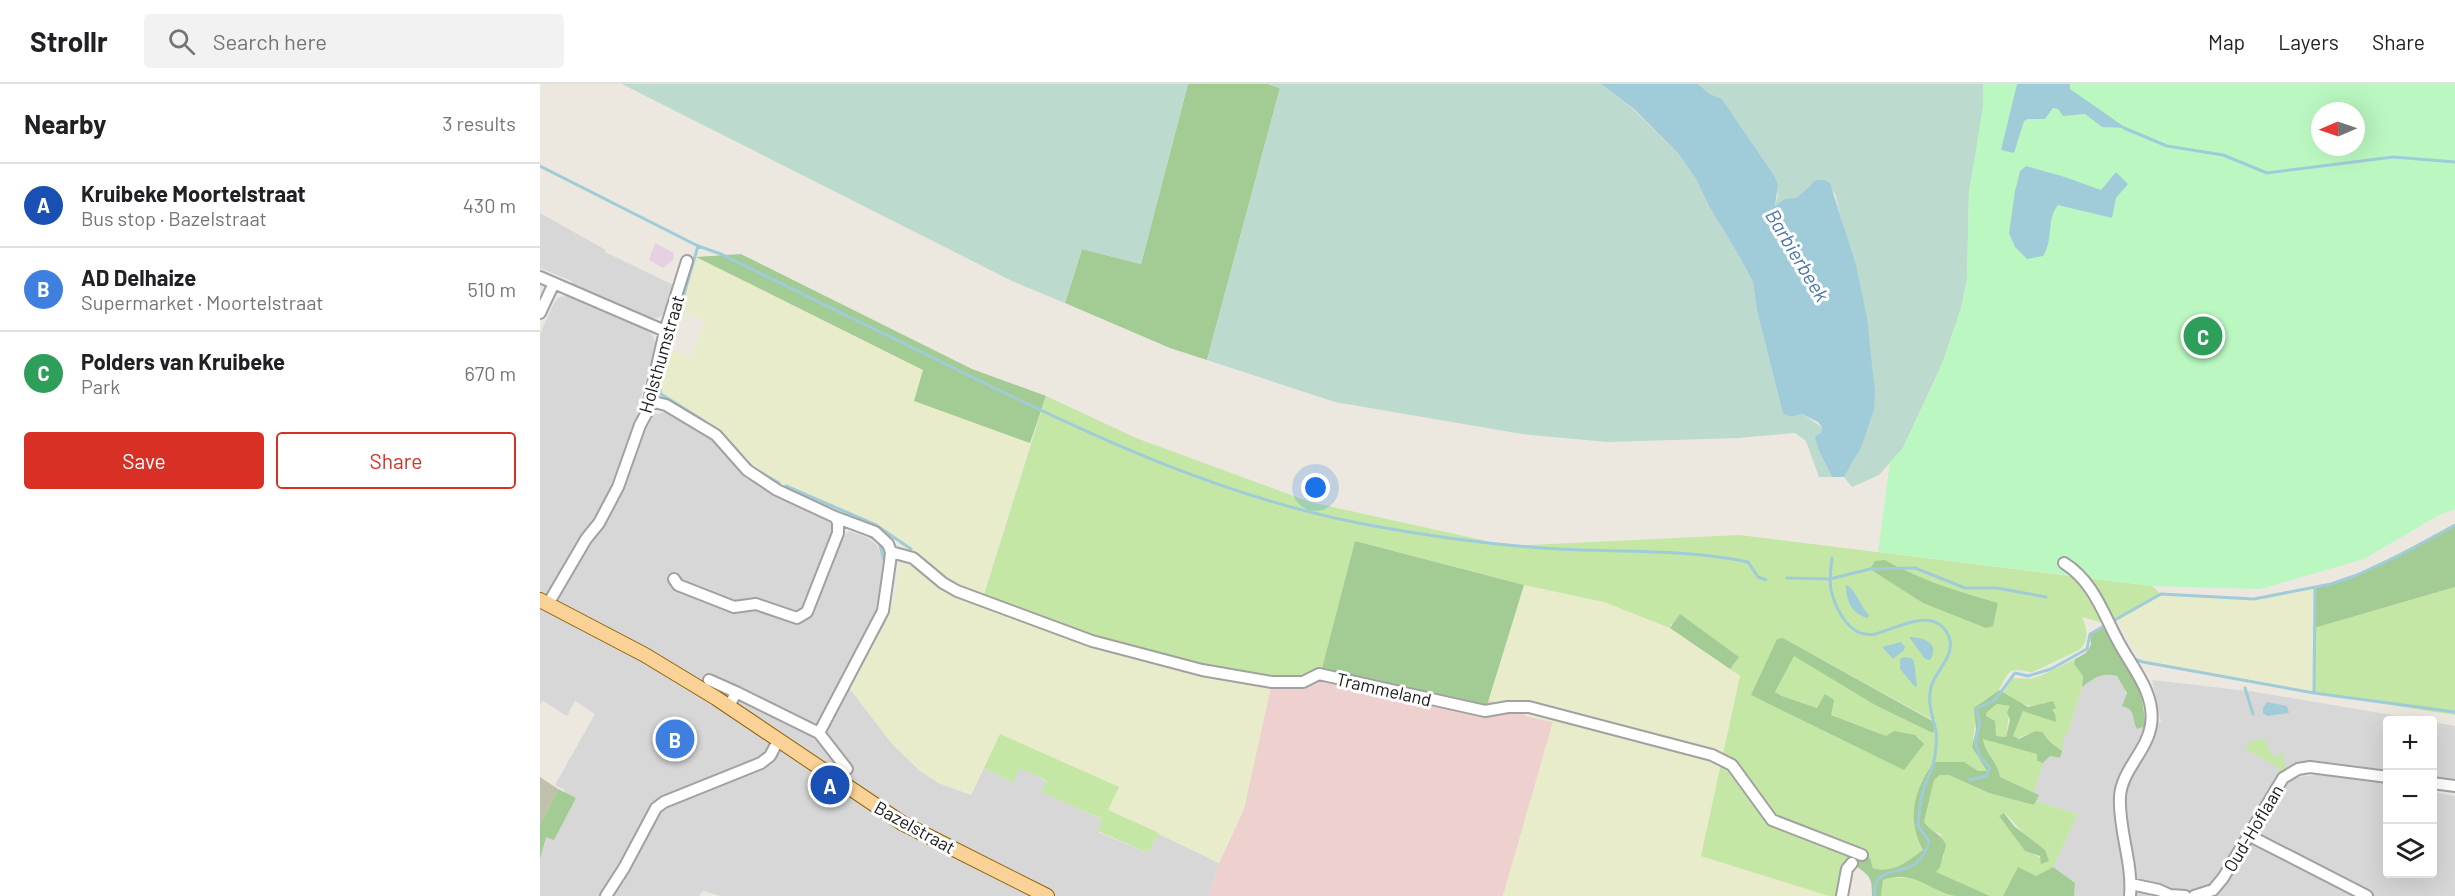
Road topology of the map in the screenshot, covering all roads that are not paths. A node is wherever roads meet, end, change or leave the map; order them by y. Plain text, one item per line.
1 (687, 261) dead end
2 (540, 277) edge
3 (554, 283) junction
4 (540, 313) edge
5 (665, 331) junction
6 (650, 401) junction
7 (835, 517) junction
8 (891, 552) junction
9 (2064, 563) dead end
10 (674, 579) dead end
11 (544, 602) edge
12 (709, 680) dead end
13 (736, 692) junction
14 (729, 707) junction
15 (819, 732) junction
16 (778, 741) junction
17 (847, 769) dead end
18 (2383, 776) edge
19 (2437, 784) edge
20 (2455, 786) edge
21 (2248, 835) junction
22 (1862, 855) dead end
23 (1852, 864) dead end
24 (2131, 890) edge
25 (2168, 895) edge
26 (606, 896) edge
27 (1047, 896) edge
28 (1842, 896) edge
29 (2186, 896) edge
30 (2194, 896) edge
31 (2367, 896) edge

1 - 5 street, Holsthumstraat
2 - 3 street
3 - 4 street
3 - 5 street
5 - 6 street, Holsthumstraat
6 - 7 street
6 - 11 street, Holsthumstraat
7 - 8 street
7 - 10 street
8 - 15 street
8 - 22 street, Trammeland
9 - 24 street
11 - 14 main road, Bazelstraat
12 - 13 street
13 - 14 street
13 - 15 street
14 - 16 main road, Bazelstraat
15 - 17 street
16 - 26 street
16 - 27 main road, Bazelstraat
18 - 21 street, Oud-Hoflaan
19 - 20 street
21 - 30 street, Oud-Hoflaan
21 - 31 street
23 - 28 street
24 - 25 street
25 - 29 street

